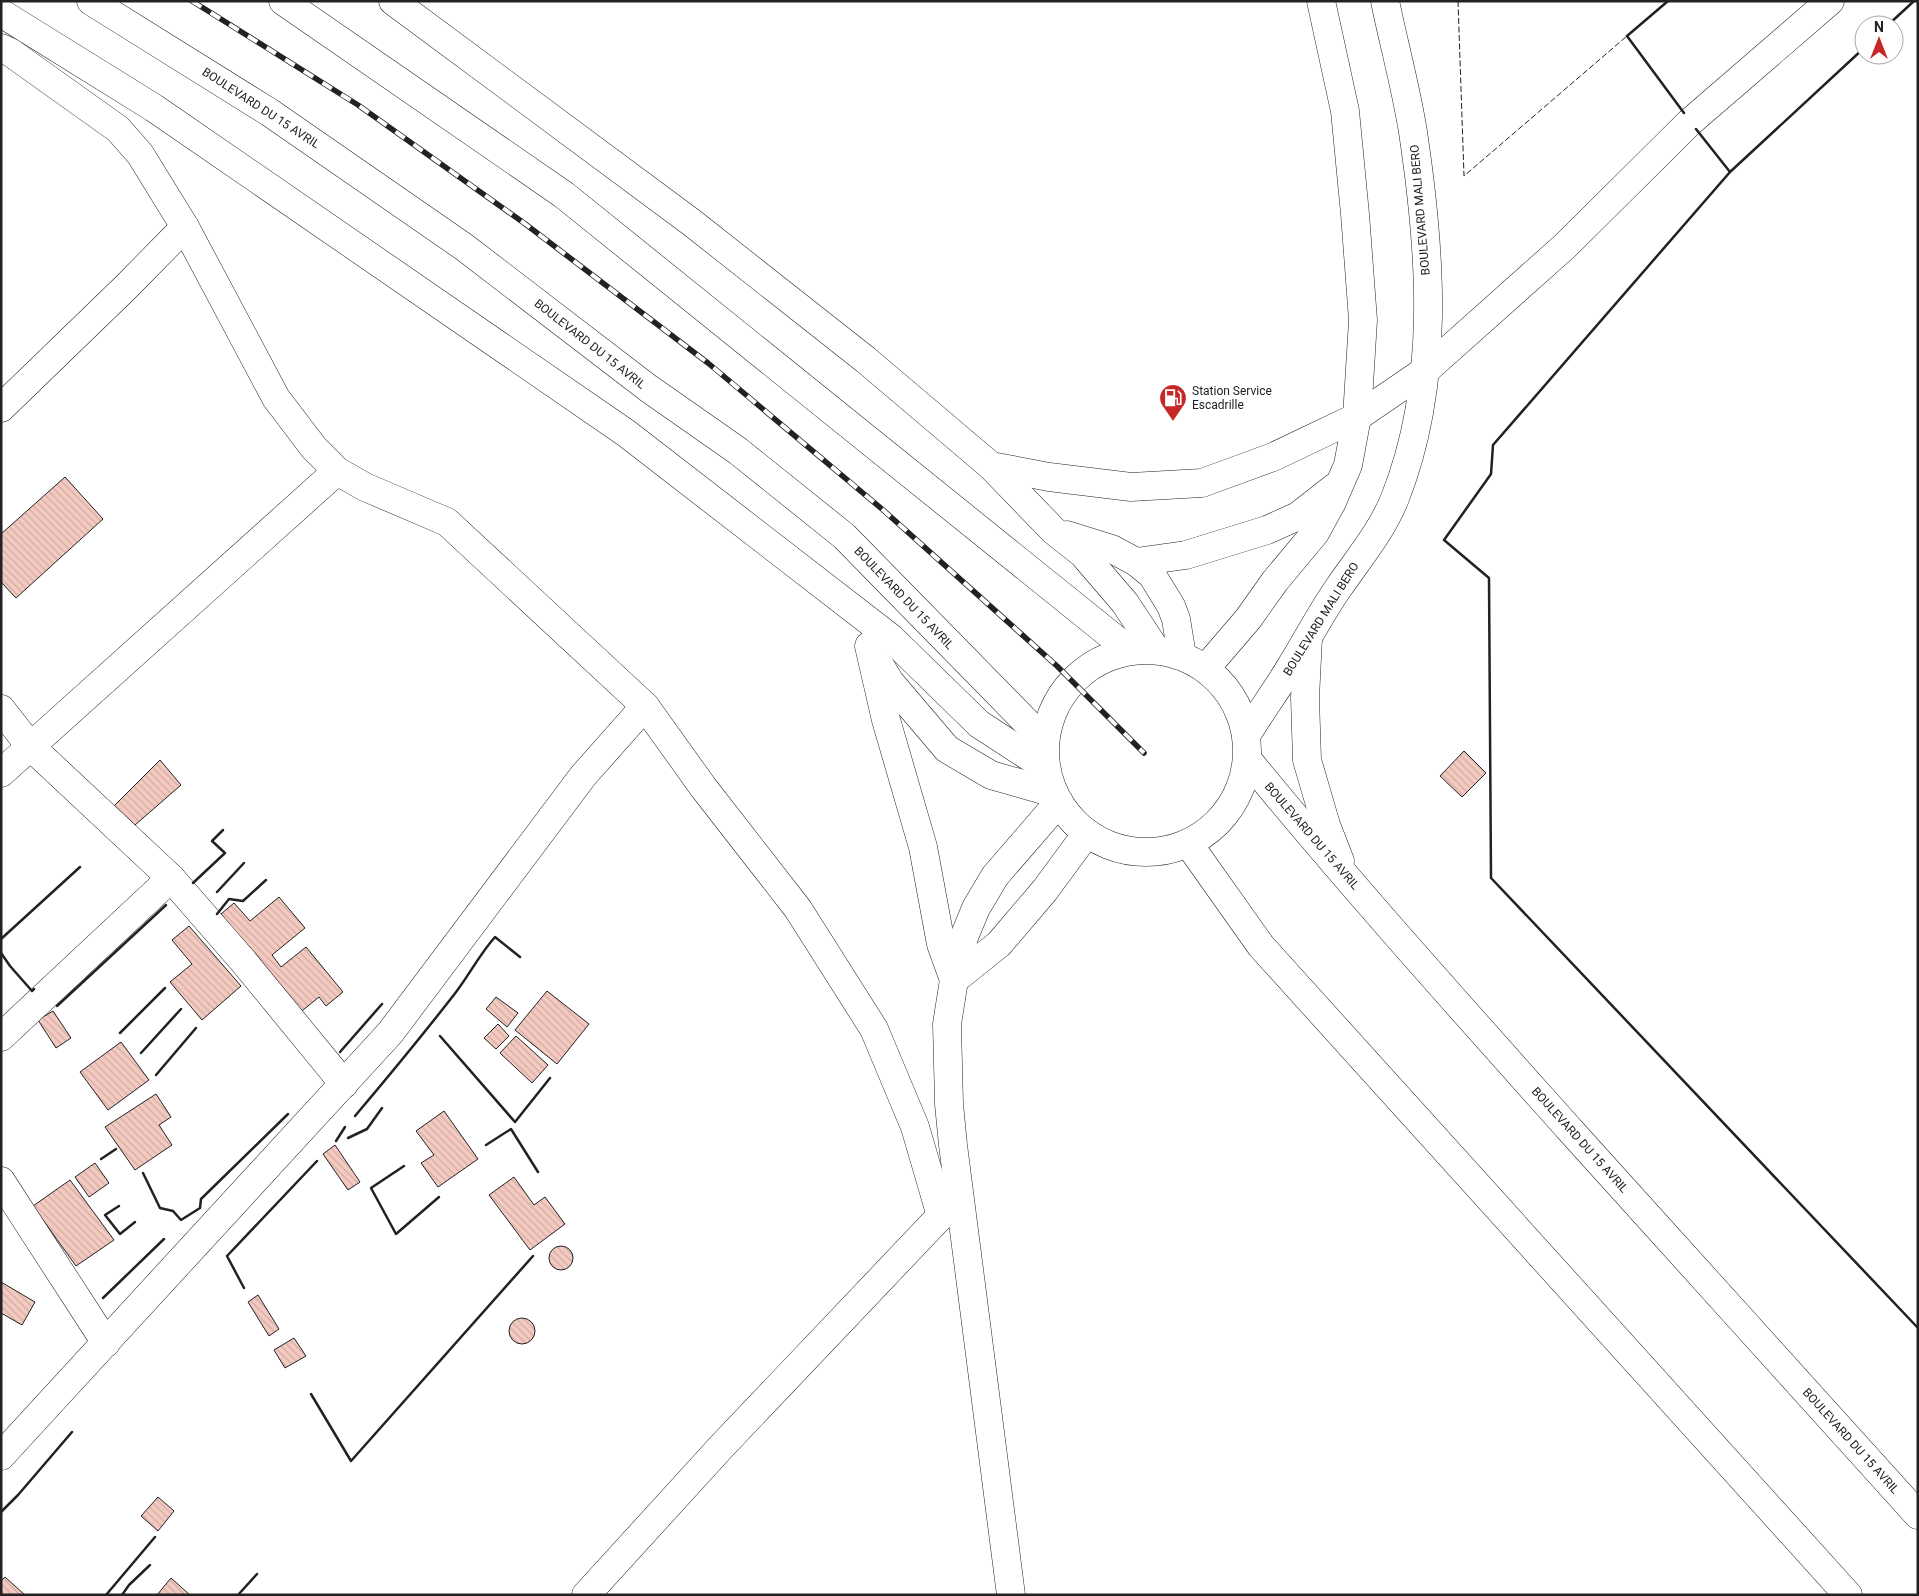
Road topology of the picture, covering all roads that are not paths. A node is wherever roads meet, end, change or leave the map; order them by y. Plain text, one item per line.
1 (91, 1) edge
2 (283, 1) edge
3 (393, 1) edge
4 (1321, 1) edge
5 (1385, 1) edge
6 (1830, 1) edge
7 (1, 13) edge
8 (4, 53) edge
9 (185, 227) junction
10 (1426, 370) junction
11 (1, 408) edge
12 (1357, 417) junction
13 (991, 466) junction
14 (337, 471) junction
15 (1340, 483) junction
16 (1054, 531) junction
17 (1136, 562) junction
18 (855, 610) junction
19 (1308, 638) junction
20 (870, 646) junction
21 (1129, 650) junction
22 (1169, 653) junction
23 (1206, 668) junction
24 (645, 706) junction
25 (1, 709) edge
26 (30, 746) junction
27 (1247, 747) junction
28 (1045, 754) junction
29 (1, 773) edge
30 (1056, 798) junction
31 (1087, 833) junction
32 (1188, 843) junction
33 (1345, 874) junction
34 (171, 878) junction
35 (954, 980) junction
36 (1, 1037) edge
37 (344, 1084) junction
38 (1, 1181) edge
39 (961, 1194) junction
40 (940, 1216) junction
41 (106, 1343) junction
42 (1, 1456) edge
43 (1918, 1515) edge
44 (586, 1595) edge
45 (1011, 1595) edge
46 (1848, 1595) edge

1 - 28 main road, BOULEVARD DU 15 AVRIL
2 - 21 main road
3 - 13 main road
4 - 12 main road
5 - 10 main road, BOULEVARD MALI BERO
6 - 10 main road
7 - 18 main road
8 - 9 main road
9 - 11 main road
9 - 14 main road
10 - 12 main road
10 - 19 main road, BOULEVARD MALI BERO
12 - 13 main road
12 - 15 main road
13 - 16 main road
14 - 24 main road
14 - 26 main road
15 - 17 main road
15 - 23 main road
16 - 17 main road
16 - 22 main road
17 - 22 main road
18 - 20 main road
18 - 28 main road
19 - 27 main road, BOULEVARD MALI BERO
19 - 33 main road
20 - 30 main road
20 - 35 main road
21 - 22 main road
21 - 28 main road
22 - 23 main road
23 - 27 main road
24 - 37 main road
24 - 40 main road
25 - 26 main road
26 - 29 main road
26 - 34 main road
27 - 32 main road
27 - 33 main road, BOULEVARD DU 15 AVRIL
28 - 30 main road
30 - 31 main road
30 - 35 main road
31 - 32 main road
31 - 35 main road
32 - 46 main road
33 - 43 main road, BOULEVARD DU 15 AVRIL
34 - 36 main road
34 - 37 main road
35 - 39 main road
37 - 41 main road
38 - 41 main road
39 - 40 main road
39 - 45 main road
40 - 44 main road
41 - 42 main road

